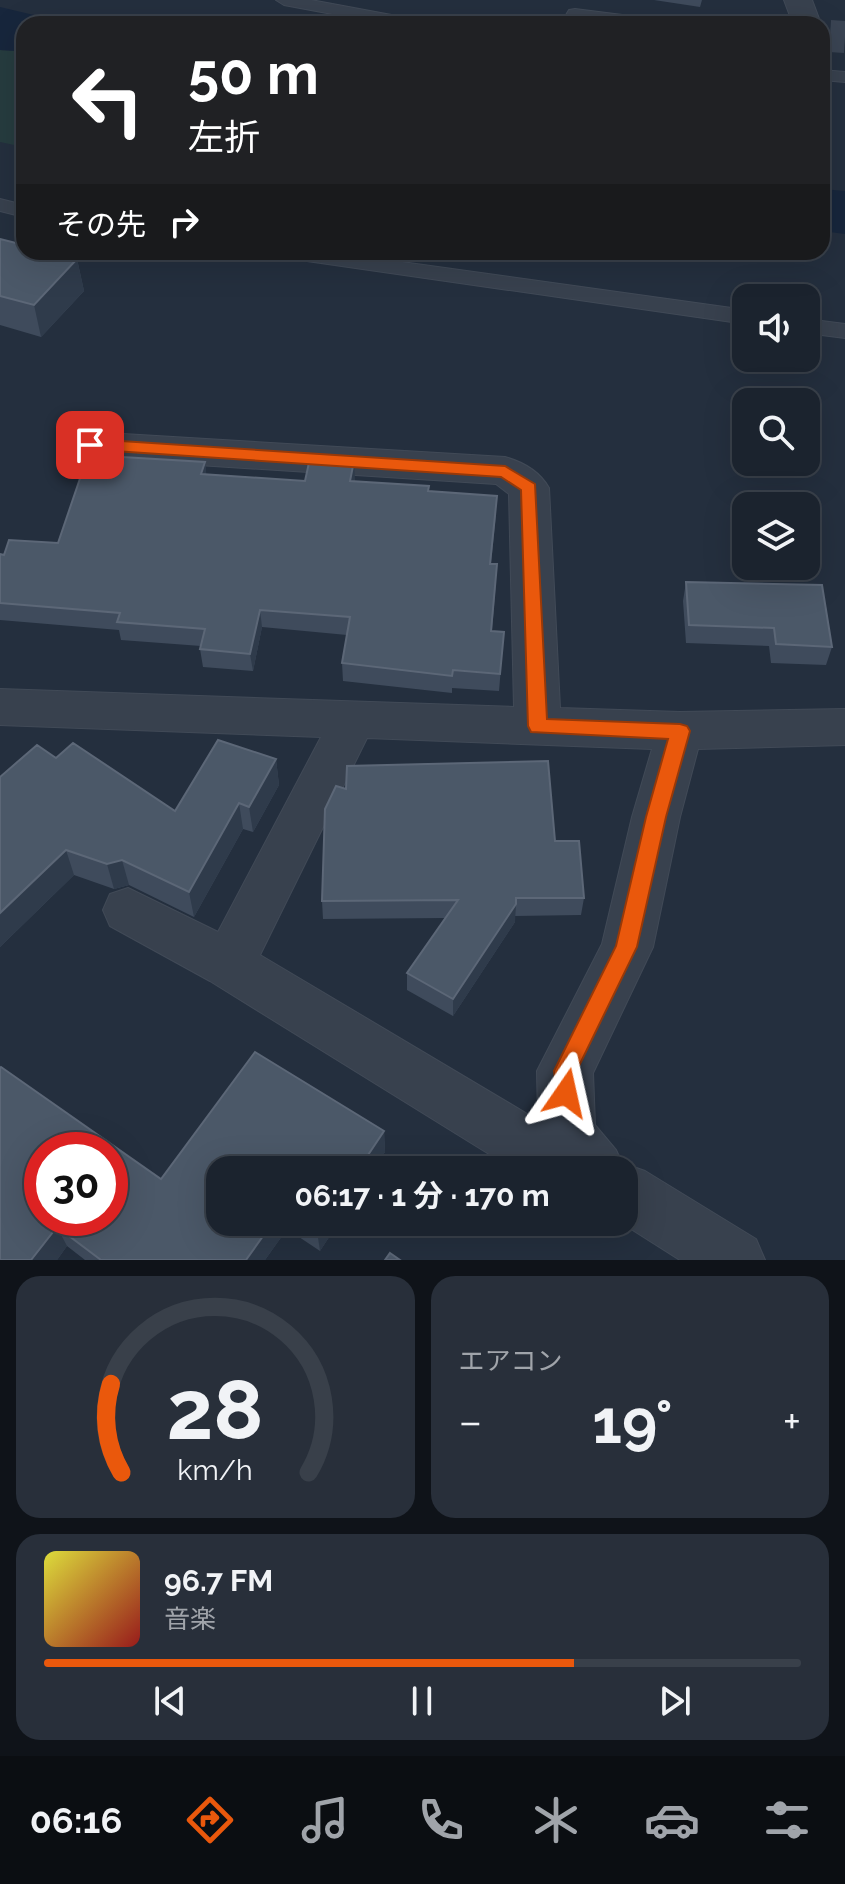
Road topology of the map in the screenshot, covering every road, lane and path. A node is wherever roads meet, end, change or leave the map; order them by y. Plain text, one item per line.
1 (284, 0) edge
2 (370, 16) edge
3 (343, 260) edge
4 (732, 315) edge
5 (820, 328) edge
6 (845, 331) edge
7 (90, 445) dead end
8 (0, 707) edge
9 (353, 720) junction
10 (538, 726) junction
11 (845, 727) edge
12 (680, 731) junction
13 (128, 910) dead end
14 (229, 964) junction
15 (582, 1153) edge
16 (638, 1200) edge
17 (735, 1260) edge

1 - 2 lane
3 - 4 lane
5 - 6 lane
7 - 10 street
8 - 9 street
9 - 10 street
9 - 14 street
10 - 12 street
11 - 12 street
12 - 15 street
13 - 14 street
14 - 15 street
16 - 17 street

